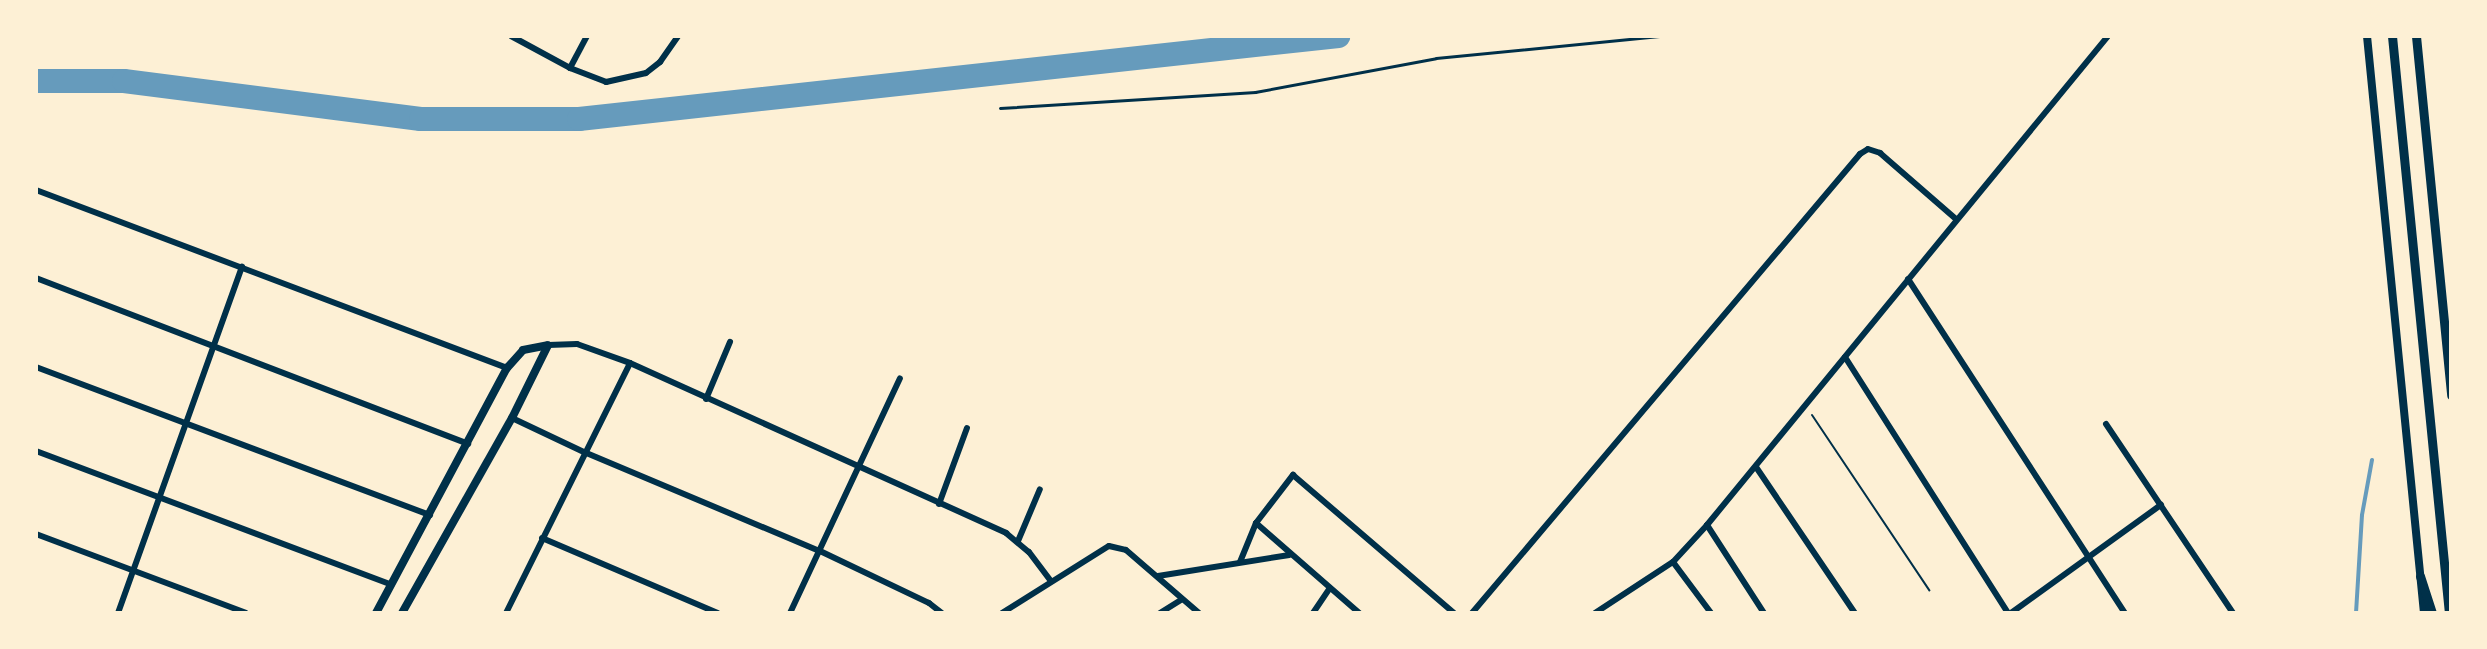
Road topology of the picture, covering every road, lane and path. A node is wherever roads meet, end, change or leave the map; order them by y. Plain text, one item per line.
1 (511, 36) edge
2 (587, 36) edge
3 (678, 36) edge
4 (1662, 36) edge
5 (2108, 36) edge
6 (2367, 36) edge
7 (2392, 36) edge
8 (2416, 36) edge
9 (570, 68) junction
10 (1000, 108) dead end
11 (36, 190) edge
12 (1956, 219) junction
13 (242, 267) junction
14 (36, 278) edge
15 (1908, 279) junction
16 (730, 342) dead end
17 (214, 345) junction
18 (548, 345) junction
19 (1845, 357) junction
20 (630, 363) junction
21 (36, 367) edge
22 (507, 368) junction
23 (900, 378) dead end
24 (2451, 395) edge
25 (706, 399) junction
26 (1804, 404) junction
27 (512, 418) junction
28 (187, 424) junction
29 (2106, 424) dead end
30 (967, 428) dead end
31 (468, 444) junction
32 (36, 451) edge
33 (584, 452) junction
34 (1756, 467) junction
35 (858, 469) junction
36 (1040, 489) dead end
37 (162, 497) junction
38 (939, 504) junction
39 (2161, 505) junction
40 (430, 515) junction
41 (1256, 523) junction
42 (1707, 525) junction
43 (36, 534) edge
44 (542, 538) junction
45 (1018, 541) junction
46 (820, 551) junction
47 (1290, 555) junction
48 (2088, 557) junction
49 (1240, 562) junction
50 (1673, 562) junction
51 (133, 570) junction
52 (1158, 576) junction
53 (2420, 576) junction
54 (1051, 581) junction
55 (392, 585) junction
56 (1330, 588) junction
57 (1929, 590) dead end
58 (1182, 599) junction
59 (1606, 605) junction
60 (118, 613) edge
61 (246, 613) edge
62 (376, 613) edge
63 (402, 613) edge
64 (506, 613) edge
65 (718, 613) edge
66 (790, 613) edge
67 (942, 613) edge
68 (1002, 613) edge
69 (1160, 613) edge
70 (1199, 613) edge
71 (1313, 613) edge
72 (1359, 613) edge
73 (1454, 613) edge
74 (1472, 613) edge
75 (1595, 613) edge
76 (1612, 613) edge
77 (1711, 613) edge
78 (1764, 613) edge
79 (1855, 613) edge
80 (2009, 613) edge
81 (2125, 613) edge
82 (2233, 613) edge
83 (2424, 613) edge
84 (2432, 613) edge
85 (2449, 613) edge

1 - 9 street
2 - 9 street
3 - 9 street
4 - 10 lane
5 - 12 street
6 - 53 street
7 - 85 main road
8 - 24 main road
11 - 13 street
12 - 15 street
12 - 74 street
13 - 17 street
13 - 22 street
14 - 17 street
15 - 19 street
15 - 48 street
16 - 25 street
17 - 28 street
17 - 31 street
18 - 20 street
18 - 22 street
18 - 27 street
19 - 26 street
19 - 80 street
20 - 25 street
20 - 33 street
21 - 28 street
22 - 31 street
23 - 35 street
25 - 35 street
26 - 34 street
26 - 57 path
27 - 33 street
27 - 63 street
28 - 37 street
28 - 40 street
29 - 39 street
30 - 38 street
31 - 40 street
32 - 37 street
33 - 44 street
33 - 46 street
34 - 42 street
34 - 79 street
35 - 38 street
35 - 46 street
36 - 45 street
37 - 51 street
37 - 55 street
38 - 45 street
39 - 48 street
39 - 82 street
40 - 55 street
41 - 47 street
41 - 49 street
41 - 73 street
42 - 50 street
42 - 78 street
43 - 51 street
44 - 64 street
44 - 65 street
45 - 54 street
46 - 66 street
46 - 67 street
47 - 49 street
47 - 56 street
48 - 80 street
48 - 81 street
49 - 52 street
50 - 59 street
50 - 77 street
51 - 60 street
51 - 61 street
52 - 54 street
52 - 58 street
53 - 83 street
53 - 84 main road
54 - 68 street
55 - 62 street
56 - 71 street
56 - 72 street
58 - 69 street
58 - 70 street
59 - 75 street
59 - 76 street

